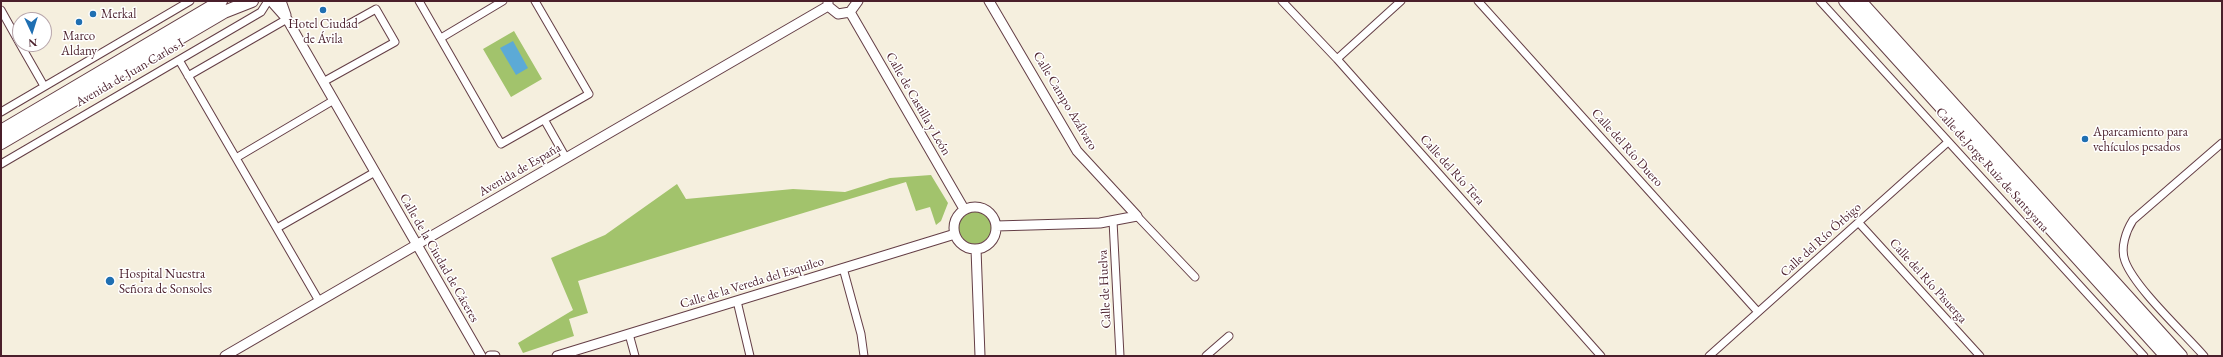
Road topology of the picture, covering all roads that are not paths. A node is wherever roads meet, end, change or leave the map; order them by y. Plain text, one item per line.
1 (190, 1) edge
2 (221, 1) edge
3 (252, 1) edge
4 (269, 1) edge
5 (281, 1) edge
6 (419, 1) edge
7 (503, 1) edge
8 (535, 1) edge
9 (858, 1) edge
10 (989, 1) edge
11 (1282, 1) edge
12 (1401, 1) edge
13 (1478, 1) edge
14 (1820, 1) edge
15 (1845, 1) edge
16 (1860, 1) edge
17 (828, 4) edge
18 (1, 10) edge
19 (850, 12) junction
20 (287, 19) junction
21 (349, 24) dead end
22 (12, 30) edge
23 (441, 38) junction
24 (25, 52) edge
25 (1337, 58) junction
26 (179, 60) junction
27 (188, 76) junction
28 (323, 82) junction
29 (44, 86) junction
30 (334, 100) junction
31 (1, 112) edge
32 (545, 121) junction
33 (1, 131) edge
34 (1948, 142) junction
35 (1, 143) edge
36 (2222, 143) edge
37 (236, 158) junction
38 (566, 158) junction
39 (1, 164) edge
40 (375, 172) junction
41 (964, 210) junction
42 (1137, 216) junction
43 (1113, 221) junction
44 (1859, 222) junction
45 (996, 226) junction
46 (277, 228) junction
47 (955, 234) junction
48 (417, 245) junction
49 (976, 249) junction
50 (843, 268) junction
51 (1195, 277) dead end
52 (319, 301) junction
53 (737, 301) junction
54 (1758, 312) junction
55 (629, 334) junction
56 (1228, 336) dead end
57 (225, 356) edge
58 (481, 356) edge
59 (490, 356) edge
60 (495, 356) edge
61 (557, 356) edge
62 (635, 356) edge
63 (750, 356) edge
64 (864, 356) edge
65 (980, 356) edge
66 (1120, 356) edge
67 (1206, 356) edge
68 (1602, 356) edge
69 (1709, 356) edge
70 (1980, 356) edge
71 (2144, 356) edge
72 (2166, 356) edge
73 (2181, 356) edge
74 (2204, 356) edge

1 - 29 street
2 - 33 highway, Avenida de Juan Carlos I
3 - 35 highway, Avenida de Juan Carlos I
4 - 20 street, Calle de la Ciudad de Cáceres
4 - 26 street, Avenida de Juan Carlos I
5 - 20 street, Calle de la Ciudad de Cáceres
6 - 23 street
7 - 23 street
8 - 32 street
9 - 19 street
10 - 42 street, Calle Campo Azálvaro
11 - 25 street, Calle del Río Tera
12 - 25 street
13 - 54 street, Calle del Río Duero
14 - 34 street, Calle de Jorge Ruiz de Santayana
15 - 72 highway, Calle de Jorge Ruiz de Santayana
16 - 73 highway, Calle de Jorge Ruiz de Santayana
17 - 19 street
17 - 38 street, Avenida de España
18 - 22 street
19 - 41 street, Calle de Castilla y León
20 - 27 street
20 - 28 street, Calle de la Ciudad de Cáceres
21 - 28 street
23 - 32 street
24 - 29 street
25 - 68 street, Calle del Río Tera
26 - 27 street
26 - 39 street, Avenida de Juan Carlos I
27 - 37 street
28 - 30 street, Calle de la Ciudad de Cáceres
29 - 31 street
30 - 37 street
30 - 40 street, Calle de la Ciudad de Cáceres
32 - 38 street
34 - 44 street, Calle del Río Órbigo
34 - 71 street, Calle de Jorge Ruiz de Santayana
36 - 74 street
37 - 46 street
38 - 48 street, Avenida de España
40 - 46 street
40 - 48 street, Calle de la Ciudad de Cáceres
41 - 45 street
41 - 47 street
42 - 43 street
42 - 51 street, Calle Campo Azálvaro
43 - 45 street
43 - 66 street, Calle de Huelva
44 - 54 street, Calle del Río Órbigo
44 - 70 street, Calle del Río Pisuerga
45 - 49 street
46 - 52 street
47 - 49 street
47 - 50 street, Calle de la Vereda del Esquileo
48 - 52 street, Avenida de España
48 - 58 street, Calle de la Ciudad de Cáceres
49 - 65 street
50 - 53 street, Calle de la Vereda del Esquileo
50 - 64 street
52 - 57 street, Avenida de España
53 - 55 street, Calle de la Vereda del Esquileo
53 - 63 street
54 - 69 street, Calle del Río Órbigo
55 - 61 street, Calle de la Vereda del Esquileo
55 - 62 street
56 - 67 street
59 - 60 street

